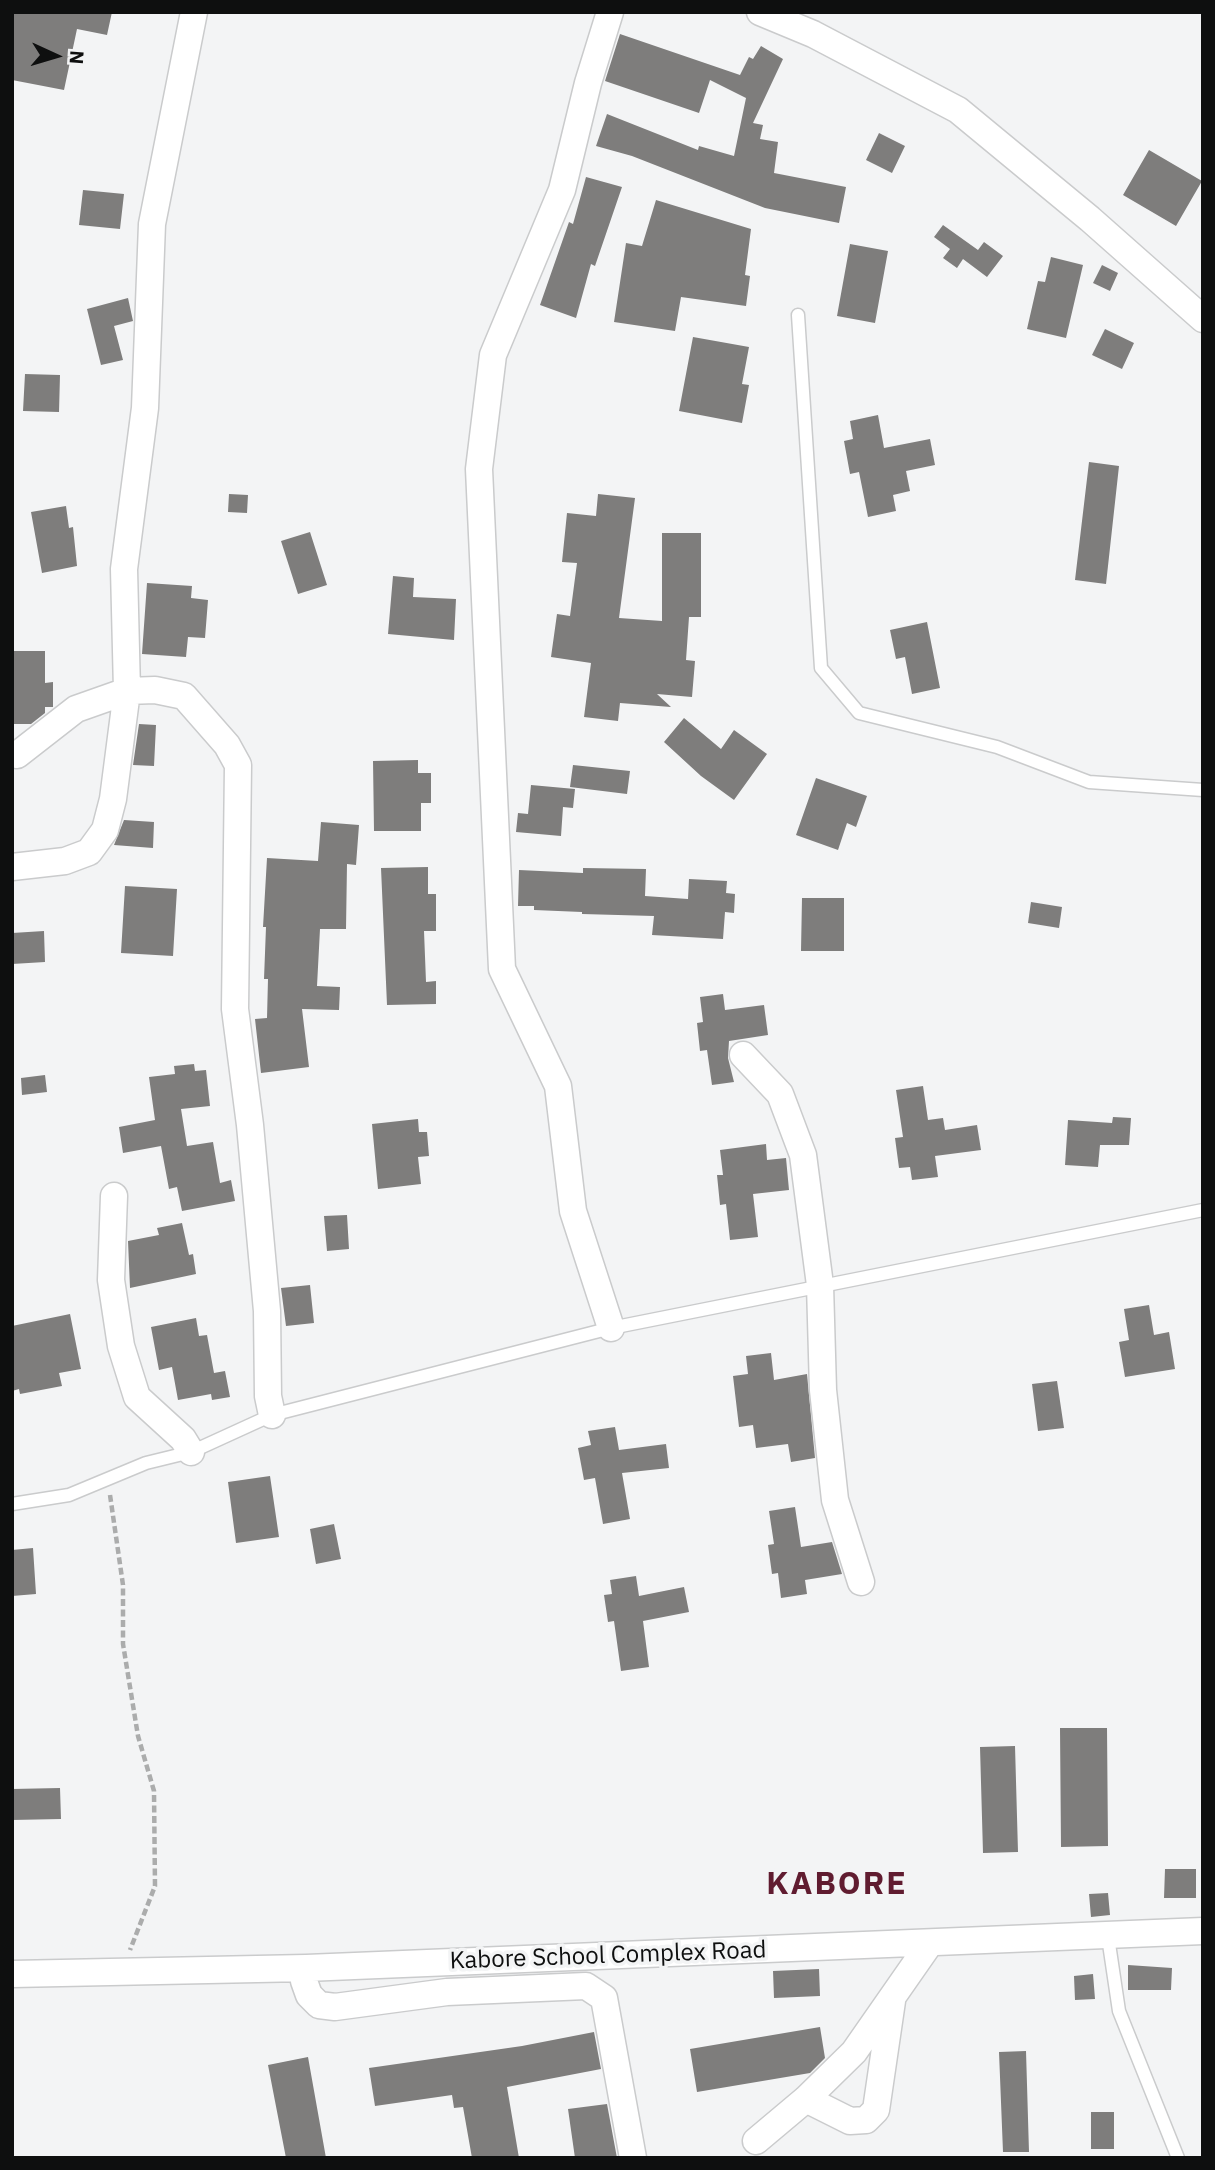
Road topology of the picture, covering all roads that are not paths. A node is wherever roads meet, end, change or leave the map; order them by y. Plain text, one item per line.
1 (194, 12) edge
2 (610, 12) edge
3 (760, 12) edge
4 (798, 315) dead end
5 (1203, 319) edge
6 (127, 691) junction
7 (12, 754) edge
8 (1203, 790) edge
9 (12, 867) edge
10 (743, 1055) dead end
11 (114, 1196) dead end
12 (1203, 1210) edge
13 (820, 1285) junction
14 (611, 1328) junction
15 (272, 1415) junction
16 (191, 1451) junction
17 (12, 1504) edge
18 (861, 1582) dead end
19 (1203, 1931) edge
20 (1108, 1937) junction
21 (930, 1943) junction
22 (306, 1968) junction
23 (12, 1974) edge
24 (893, 1995) junction
25 (806, 2099) junction
26 (756, 2141) dead end
27 (633, 2158) edge
28 (1178, 2158) edge

1 - 6 street
2 - 14 street
3 - 5 street
4 - 8 lane
6 - 7 street
6 - 9 street
6 - 15 street
10 - 13 street
11 - 16 street
12 - 13 lane
13 - 14 lane
13 - 18 street
14 - 15 lane
15 - 16 lane
16 - 17 lane
19 - 20 street, Kabore School Complex Road
20 - 21 street, Kabore School Complex Road
20 - 28 lane
21 - 22 street, Kabore School Complex Road
21 - 24 street
22 - 23 street, Kabore School Complex Road
22 - 27 street
24 - 25 street
24 - 25 street
25 - 26 street

